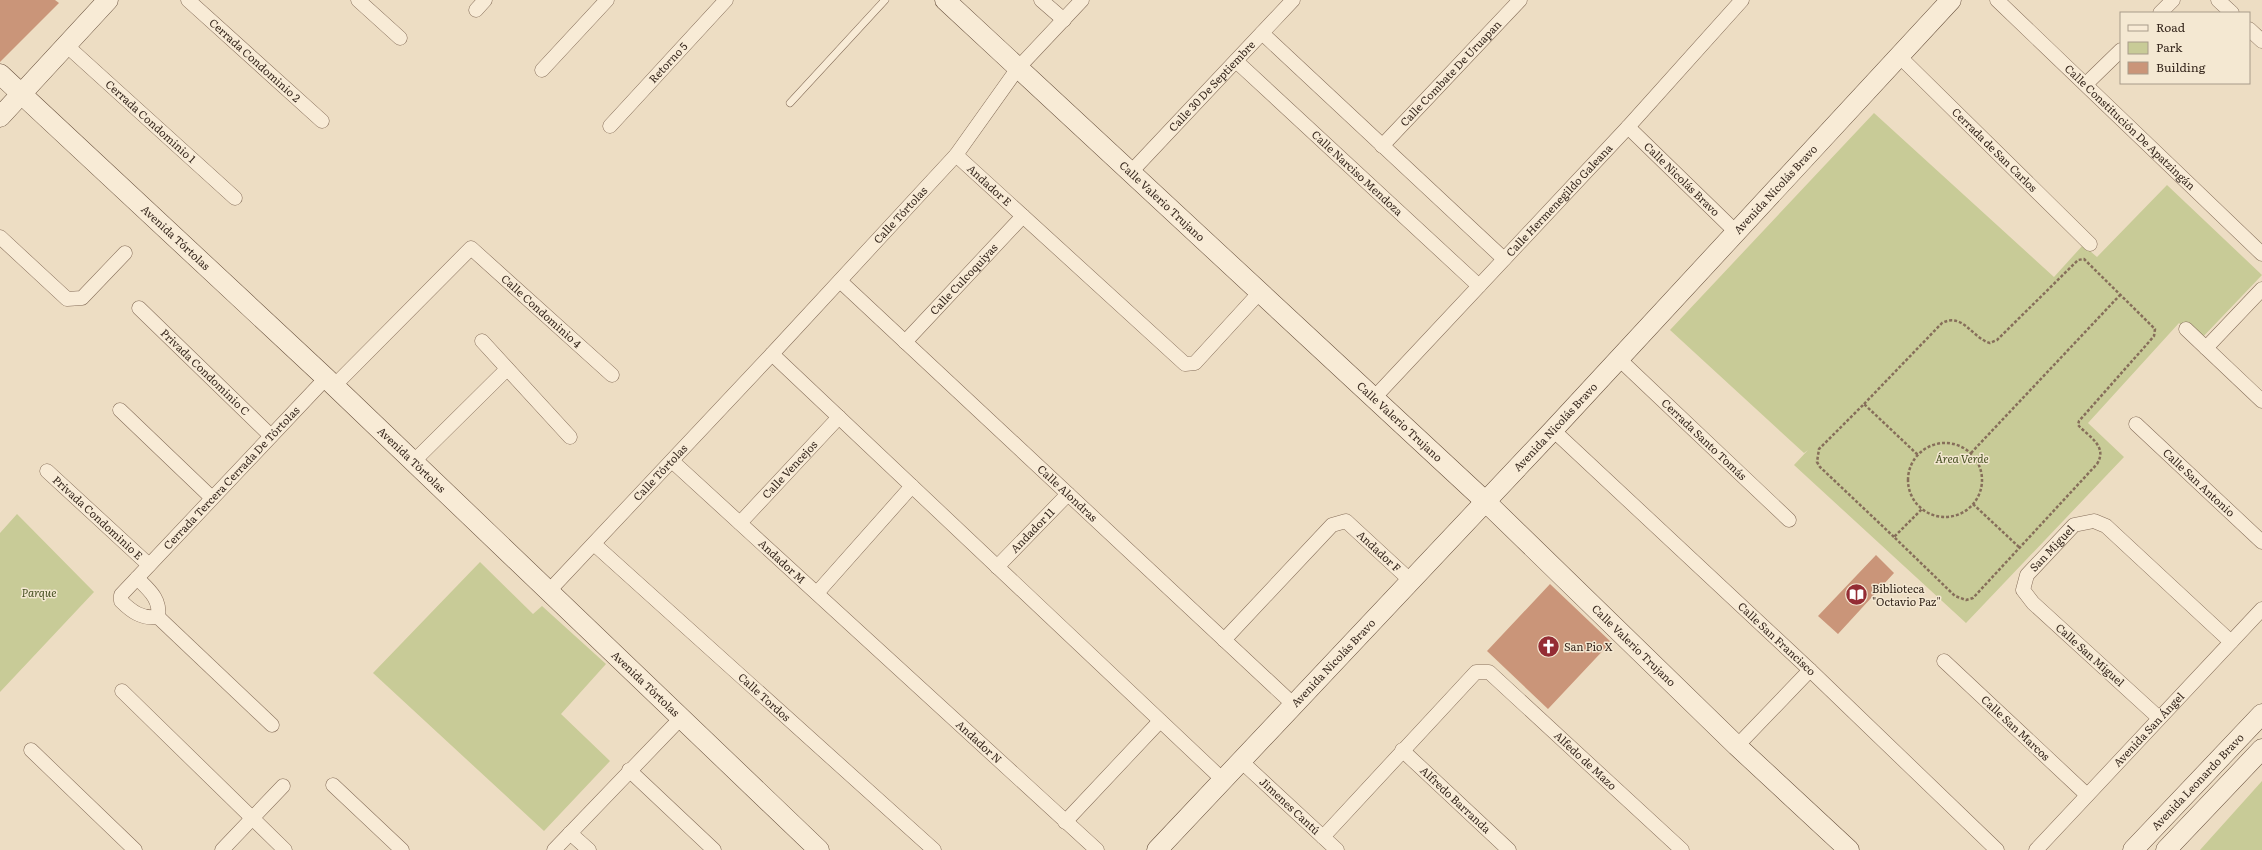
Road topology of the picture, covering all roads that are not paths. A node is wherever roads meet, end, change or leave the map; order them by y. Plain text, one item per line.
1 (108, 0) edge
2 (188, 0) edge
3 (358, 0) edge
4 (607, 0) edge
5 (726, 0) edge
6 (885, 0) edge
7 (945, 0) edge
8 (1041, 0) edge
9 (1082, 0) edge
10 (1293, 0) edge
11 (1520, 0) edge
12 (1742, 0) edge
13 (1950, 0) edge
14 (1997, 0) edge
15 (2173, 0) edge
16 (2218, 0) edge
17 (2161, 12) edge
18 (2231, 12) edge
19 (1064, 20) junction
20 (2250, 30) edge
21 (1262, 33) junction
22 (400, 38) dead end
23 (2262, 41) edge
24 (66, 45) junction
25 (2120, 51) edge
26 (1899, 56) junction
27 (1236, 61) junction
28 (1018, 68) junction
29 (542, 70) dead end
30 (0, 74) edge
31 (2086, 84) junction
32 (21, 94) junction
33 (790, 103) dead end
34 (0, 116) edge
35 (322, 121) dead end
36 (610, 126) dead end
37 (1628, 127) junction
38 (1382, 146) junction
39 (956, 155) junction
40 (1131, 172) junction
41 (235, 198) dead end
42 (1023, 216) junction
43 (1736, 232) junction
44 (0, 238) edge
45 (2090, 244) dead end
46 (471, 248) joint
47 (124, 253) dead end
48 (2262, 254) edge
49 (1504, 259) junction
50 (840, 281) junction
51 (1479, 286) junction
52 (2262, 288) edge
53 (1260, 292) junction
54 (139, 308) dead end
55 (2186, 329) dead end
56 (482, 341) dead end
57 (905, 342) junction
58 (2206, 348) junction
59 (772, 354) junction
60 (1619, 359) junction
61 (507, 369) junction
62 (612, 375) dead end
63 (330, 382) junction
64 (1374, 398) junction
65 (2262, 401) edge
66 (120, 410) dead end
67 (839, 416) junction
68 (2136, 424) dead end
69 (1553, 430) junction
70 (271, 436) junction
71 (570, 437) dead end
72 (672, 461) junction
73 (413, 462) junction
74 (47, 471) dead end
75 (912, 486) junction
76 (1068, 494) junction
77 (212, 498) junction
78 (1486, 502) junction
79 (1789, 520) dead end
80 (740, 523) junction
81 (2262, 542) edge
82 (594, 544) junction
83 (149, 565) junction
84 (997, 567) junction
85 (137, 578) junction
86 (1411, 581) junction
87 (2023, 590) joint
88 (548, 592) junction
89 (817, 593) junction
90 (2262, 610) edge
91 (158, 617) junction
92 (1224, 640) junction
93 (2231, 642) junction
94 (1944, 661) dead end
95 (893, 663) joint
96 (1810, 670) junction
97 (122, 691) dead end
98 (1294, 705) junction
99 (2262, 714) edge
100 (2159, 718) junction
101 (680, 719) junction
102 (1160, 720) junction
103 (272, 725) dead end
104 (2240, 738) junction
105 (1736, 746) junction
106 (31, 750) dead end
107 (1402, 750) junction
108 (2261, 753) edge
109 (1242, 762) junction
110 (629, 770) junction
111 (1222, 780) junction
112 (282, 786) dead end
113 (333, 786) dead end
114 (2087, 795) junction
115 (252, 818) junction
116 (1065, 822) junction
117 (570, 833) junction
118 (1323, 837) junction
119 (135, 850) edge
120 (222, 850) edge
121 (285, 850) edge
122 (402, 850) edge
123 (554, 850) edge
124 (589, 850) edge
125 (714, 850) edge
126 (819, 850) edge
127 (934, 850) edge
128 (1097, 850) edge
129 (1157, 850) edge
130 (1337, 850) edge
131 (1509, 850) edge
132 (1682, 850) edge
133 (1849, 850) edge
134 (1997, 850) edge
135 (2036, 850) edge
136 (2133, 850) edge
137 (2166, 850) edge

1 - 24 street
2 - 35 street, Cerrada Condominio 2
3 - 22 street
4 - 29 street
5 - 36 street, Retorno 5
6 - 33 lane
7 - 28 street, Calle Valerio Trujano
8 - 19 street
9 - 19 street, Calle Tórtolas
10 - 21 street, Calle 30 De Septiembre
11 - 38 street, Calle Combate De Uruapan
12 - 37 street, Calle Hermenegildo Galeana
13 - 26 street, Avenida Nicolás Bravo
14 - 31 street, Calle Constitución De Apatzingán
15 - 17 street
16 - 18 street
19 - 28 street, Calle Tórtolas
20 - 23 street
21 - 27 street, Calle 30 De Septiembre
21 - 38 street
24 - 32 street
24 - 41 street, Cerrada Condominio 1
25 - 31 street
26 - 43 street, Avenida Nicolás Bravo
26 - 45 street, Cerrada de San Carlos
27 - 40 street, Calle 30 De Septiembre
27 - 51 street, Calle Narciso Mendoza
28 - 39 street, Calle Tórtolas
28 - 40 street, Calle Valerio Trujano
30 - 32 street, Avenida Tórtolas
31 - 48 street, Calle Constitución De Apatzingán
32 - 34 street
32 - 63 street, Avenida Tórtolas
37 - 43 street, Calle Nicolás Bravo
37 - 49 street, Calle Hermenegildo Galeana
38 - 49 street
39 - 42 street, Andador E
39 - 50 street, Calle Tórtolas
40 - 53 street, Calle Valerio Trujano
42 - 53 street, Andador E
42 - 57 street, Calle Culcoquiyas
43 - 60 street, Avenida Nicolás Bravo
44 - 47 street
46 - 62 street, Calle Condominio 4
46 - 63 street, Cerrada Tercera Cerrada De Tórtolas
49 - 51 street, Calle Hermenegildo Galeana
50 - 57 street, Calle Alondras
50 - 59 street, Calle Tórtolas
51 - 64 street, Calle Hermenegildo Galeana
52 - 58 street
53 - 64 street, Calle Valerio Trujano
54 - 70 street, Privada Condominio C
55 - 58 street
56 - 61 street
57 - 76 street, Calle Alondras
58 - 65 street
59 - 67 street
59 - 72 street, Calle Tórtolas
60 - 69 street, Avenida Nicolás Bravo
60 - 79 street, Cerrada Santo Tomás
61 - 71 street
61 - 73 street
63 - 70 street, Cerrada Tercera Cerrada De Tórtolas
63 - 73 street, Avenida Tórtolas
64 - 78 street, Calle Valerio Trujano
66 - 77 street
67 - 75 street
67 - 80 street, Calle Vencejos
68 - 81 street, Calle San Antonio
69 - 78 street, Avenida Nicolás Bravo
69 - 96 street, Calle San Francisco
70 - 77 street, Cerrada Tercera Cerrada De Tórtolas
72 - 80 street, Andador M
72 - 82 street, Calle Tórtolas
73 - 88 street, Avenida Tórtolas
74 - 83 street, Privada Condominio E
75 - 84 street
75 - 89 street
76 - 84 street, Andador 11
76 - 92 street, Calle Alondras
77 - 83 street, Cerrada Tercera Cerrada De Tórtolas
78 - 86 street, Avenida Nicolás Bravo
78 - 105 street, Calle Valerio Trujano
80 - 89 street, Andador M
82 - 88 street, Calle Tórtolas
82 - 127 street, Calle Tordos
83 - 85 street, Cerrada Tercera Cerrada De Tórtolas
84 - 102 street
85 - 91 street
85 - 91 street, Cerrada Tercera Cerrada De Tórtolas
86 - 92 street, Andador F
86 - 98 street, Avenida Nicolás Bravo
87 - 93 street, San Miguel
87 - 100 street, Calle San Miguel
88 - 101 street, Avenida Tórtolas
89 - 95 street, Andador M
90 - 93 street, Avenida San Ángel
91 - 103 street
92 - 98 street, Calle Alondras
93 - 100 street, Avenida San Ángel
94 - 114 street, Calle San Marcos
95 - 116 street, Andador N
96 - 105 street
96 - 134 street, Calle San Francisco
97 - 115 street
98 - 109 street, Avenida Nicolás Bravo
99 - 104 street, Avenida Leonardo Bravo
100 - 114 street, Avenida San Ángel
101 - 110 street
101 - 126 street, Avenida Tórtolas
102 - 111 street
102 - 116 street
104 - 108 street
104 - 136 street, Avenida Leonardo Bravo
105 - 133 street, Calle Valerio Trujano
106 - 119 street
107 - 118 street
107 - 131 street, Alfredo Barranda
107 - 132 street, Alfedo de Mazo
108 - 137 street, Avenida Leonardo Bravo
109 - 111 street, Avenida Nicolás Bravo
109 - 118 street, Jimenes Cantú
110 - 117 street
110 - 125 street
111 - 129 street, Avenida Nicolás Bravo
112 - 115 street
113 - 122 street
114 - 135 street, Avenida San Ángel
115 - 120 street
115 - 121 street
116 - 128 street
117 - 123 street
117 - 124 street
118 - 130 street, Jimenes Cantú

